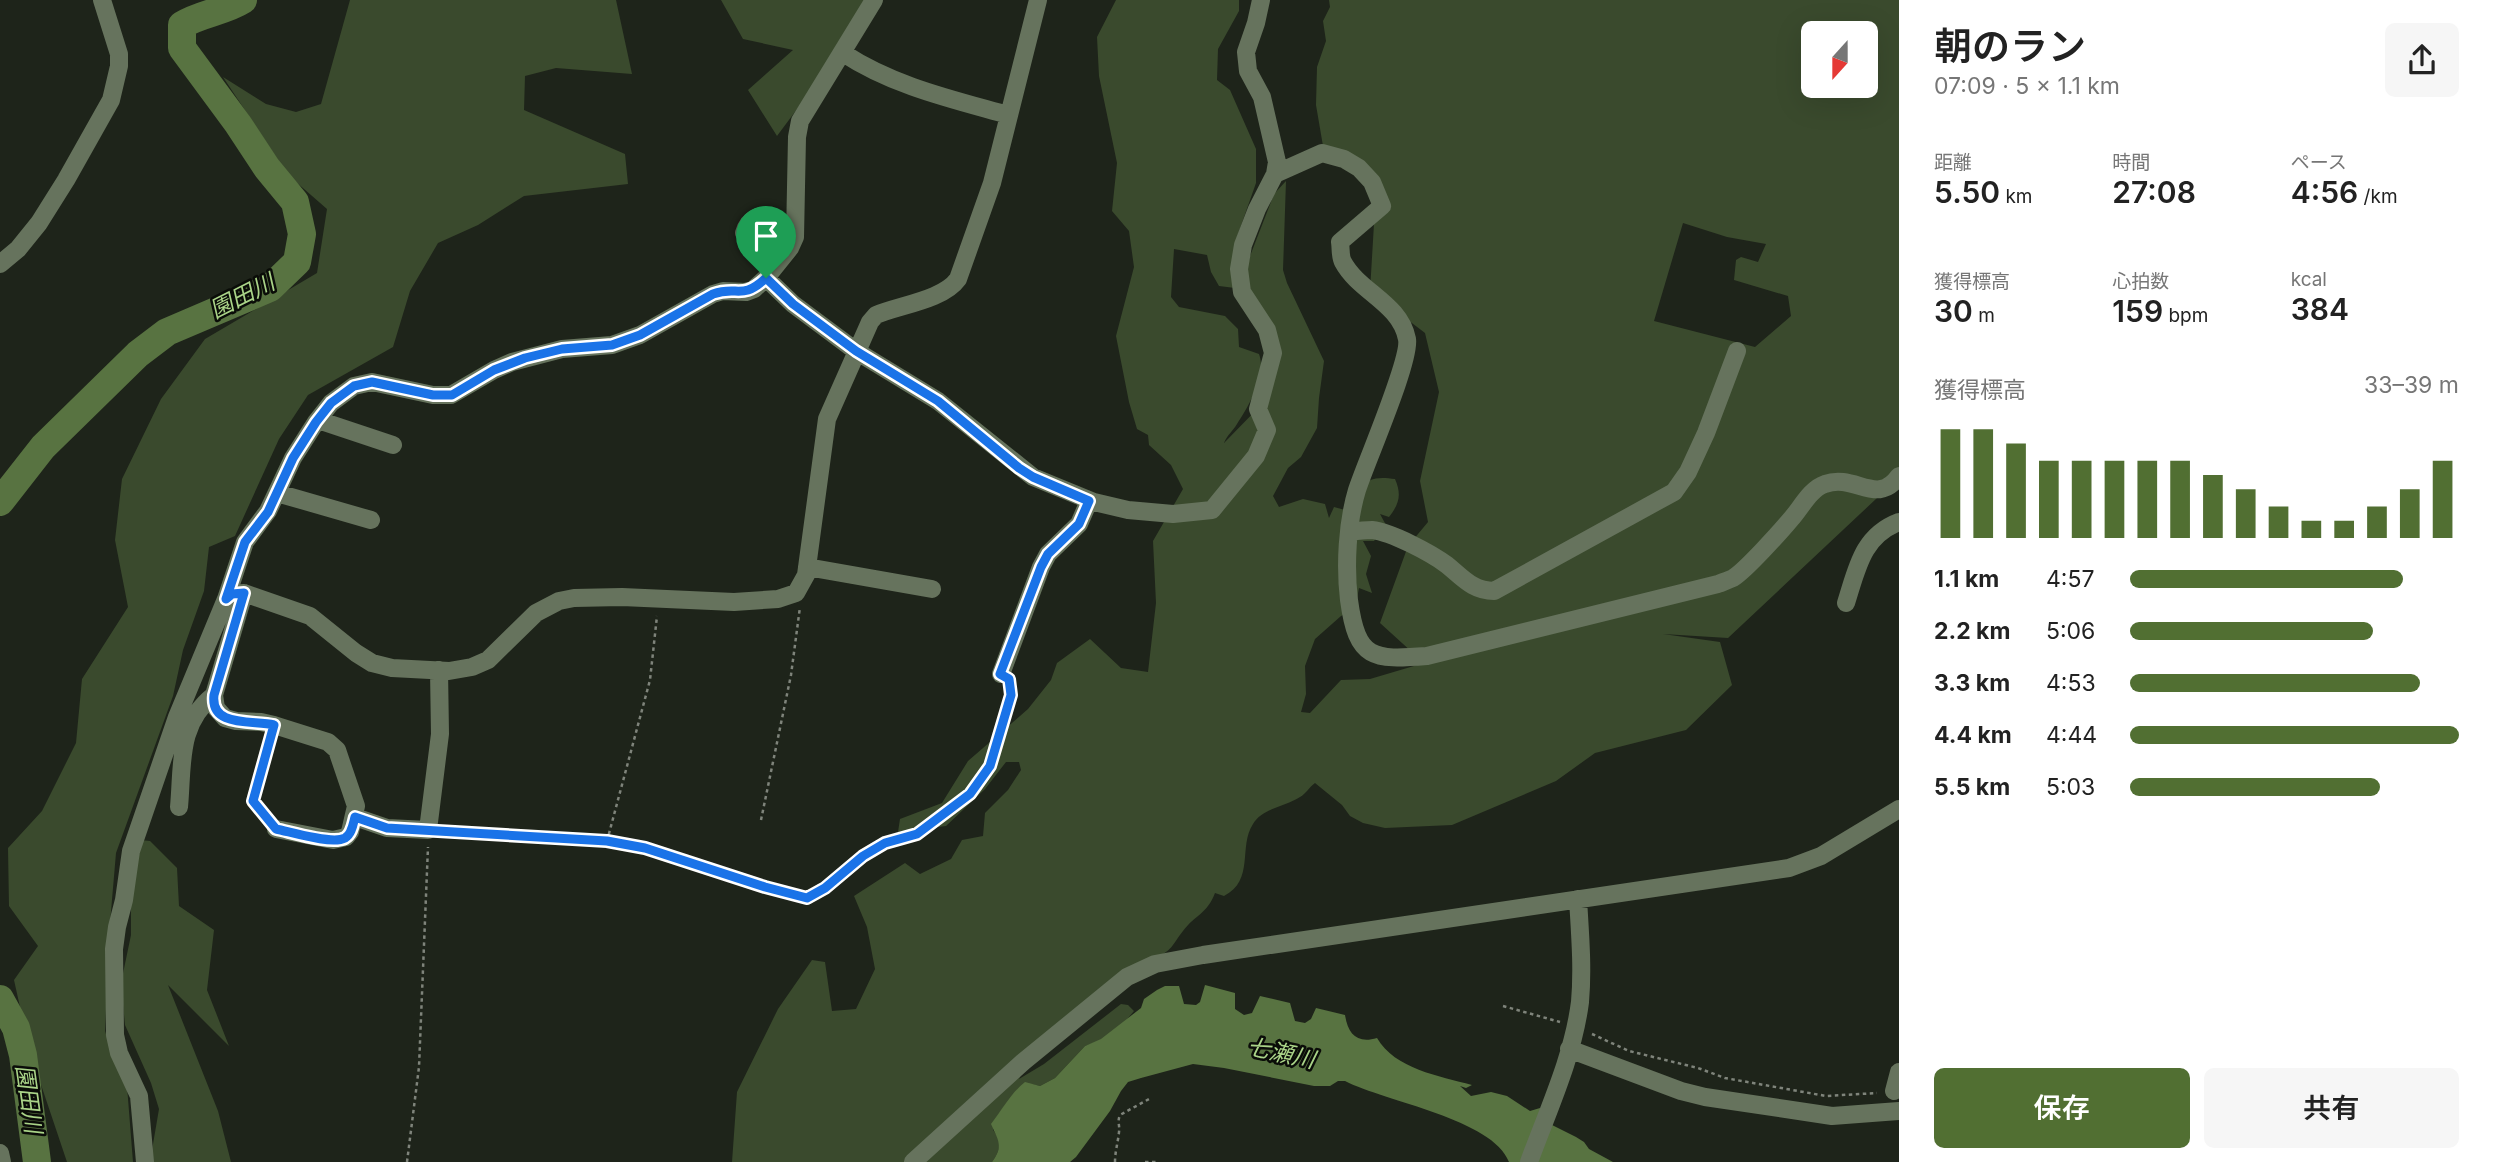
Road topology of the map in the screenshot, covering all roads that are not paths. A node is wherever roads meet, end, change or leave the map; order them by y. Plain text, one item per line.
1 (102, 0) edge
2 (874, 0) edge
3 (1038, 0) edge
4 (1261, 0) edge
5 (843, 53) junction
6 (1008, 115) junction
7 (1275, 174) junction
8 (744, 233) dead end
9 (793, 241) junction
10 (0, 264) edge
11 (766, 278) junction
12 (856, 351) junction
13 (1737, 351) dead end
14 (318, 420) junction
15 (393, 445) dead end
16 (1899, 477) edge
17 (277, 493) junction
18 (1089, 501) junction
19 (371, 520) dead end
20 (1899, 522) edge
21 (1350, 532) junction
22 (807, 567) junction
23 (932, 589) dead end
24 (235, 596) junction
25 (1846, 603) dead end
26 (439, 670) junction
27 (1000, 674) road end
28 (214, 695) junction
29 (179, 807) dead end
30 (1899, 809) edge
31 (355, 817) junction
32 (276, 829) road end
33 (1577, 899) junction
34 (1568, 1054) junction
35 (1899, 1072) edge
36 (1894, 1091) road end
37 (1899, 1111) edge
38 (0, 1153) edge
39 (2, 1162) edge
40 (145, 1162) edge
41 (913, 1162) edge
42 (1529, 1162) edge

1 - 10 street
2 - 5 street
3 - 6 street
4 - 7 street
5 - 6 street
5 - 9 street
6 - 12 street
7 - 18 street
7 - 21 street
8 - 9 street
9 - 11 street
11 - 12 street
11 - 14 street
12 - 18 street
12 - 22 street
13 - 21 street
14 - 15 street
14 - 17 street
16 - 21 street
17 - 19 street
17 - 24 street
18 - 27 street
20 - 25 street
22 - 23 street
22 - 26 street
24 - 26 street
24 - 28 street
24 - 40 street
26 - 31 street
28 - 29 street
28 - 31 street
30 - 33 street
31 - 32 street
33 - 34 street
33 - 41 street
34 - 37 street
34 - 42 street
35 - 36 street
38 - 39 street

